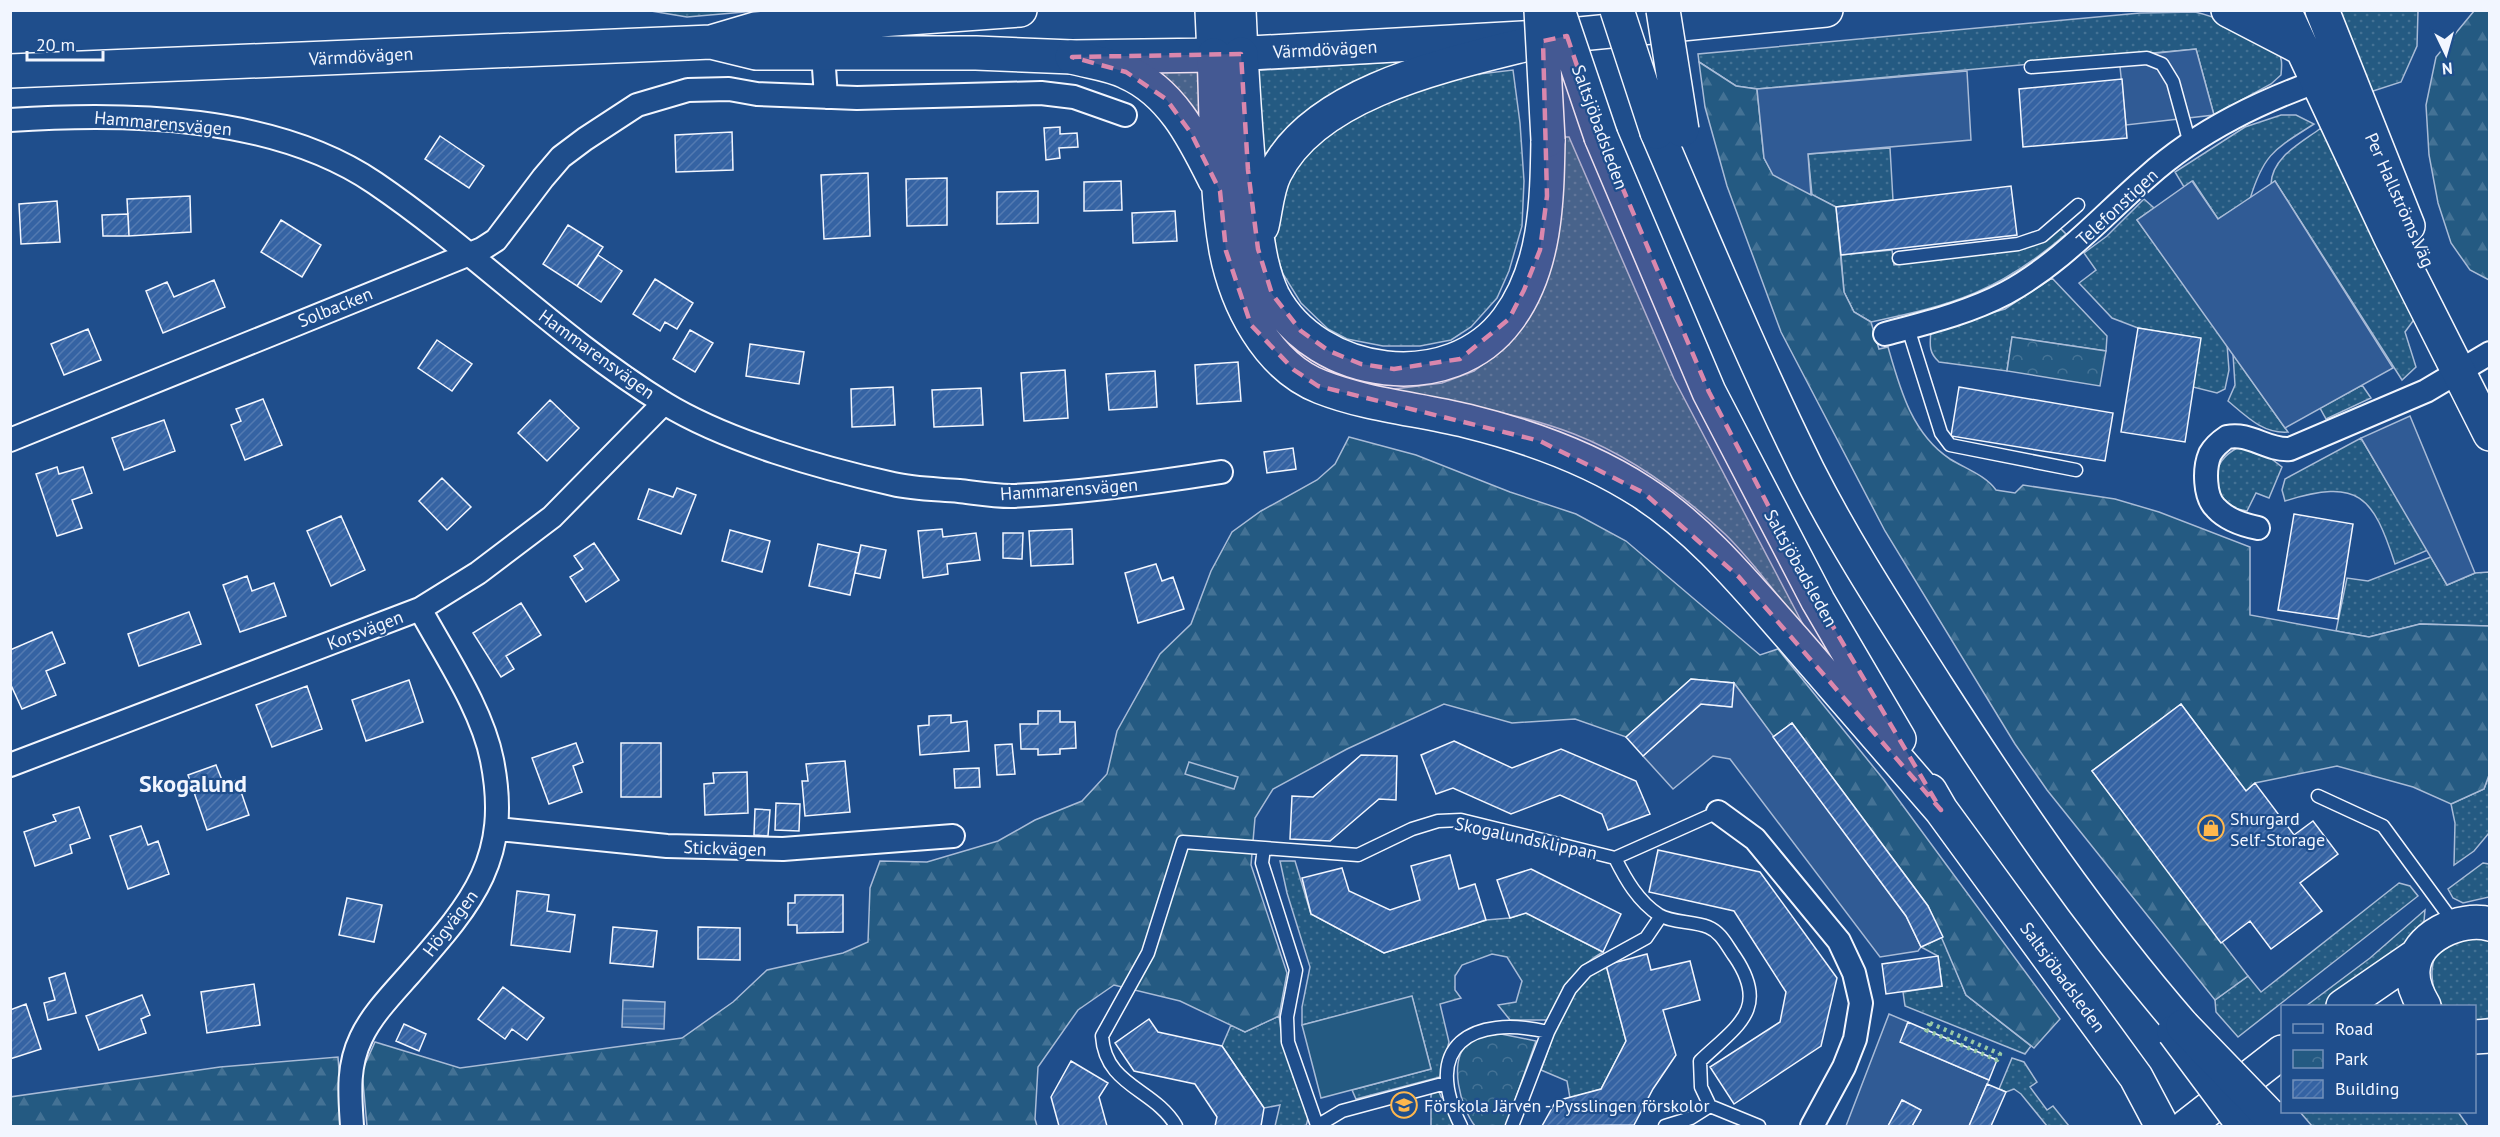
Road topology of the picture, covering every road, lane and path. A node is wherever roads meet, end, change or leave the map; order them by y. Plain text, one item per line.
1 (1020, 10) edge
2 (1212, 10) edge
3 (1239, 10) edge
4 (1617, 10) edge
5 (1663, 10) edge
6 (1826, 10) edge
7 (2228, 10) edge
8 (2284, 10) edge
9 (2322, 10) edge
10 (1553, 19) edge
11 (822, 38) junction
12 (2301, 48) junction
13 (1227, 54) junction
14 (1072, 57) junction
15 (2031, 67) dead end
16 (10, 71) edge
17 (2331, 76) junction
18 (826, 97) junction
19 (1125, 115) dead end
20 (10, 120) edge
21 (1670, 131) junction
22 (2190, 144) junction
23 (1220, 191) junction
24 (2078, 205) dead end
25 (1258, 249) junction
26 (470, 255) junction
27 (1899, 258) dead end
28 (1908, 328) junction
29 (1885, 334) dead end
30 (2479, 367) edge
31 (664, 403) junction
32 (2490, 434) edge
33 (10, 440) edge
34 (2076, 470) dead end
35 (1221, 472) dead end
36 (2258, 528) dead end
37 (420, 609) junction
38 (10, 765) edge
39 (2318, 796) dead end
40 (1941, 810) junction
41 (1718, 812) joint
42 (498, 829) junction
43 (953, 836) dead end
44 (1264, 848) junction
45 (1615, 858) junction
46 (1661, 916) junction
47 (2479, 921) edge
48 (2416, 955) junction
49 (2344, 1005) edge
50 (2424, 1005) edge
51 (1548, 1032) junction
52 (2281, 1054) edge
53 (2136, 1077) junction
54 (2281, 1077) edge
55 (1446, 1083) junction
56 (1710, 1106) junction
57 (2264, 1122) edge
58 (352, 1126) edge
59 (1176, 1126) edge
60 (1317, 1126) edge
61 (1461, 1126) edge
62 (1512, 1126) edge
63 (1665, 1126) edge
64 (1759, 1126) edge
65 (1812, 1126) edge
66 (2162, 1126) edge
67 (2180, 1126) edge
68 (2187, 1126) edge
69 (2215, 1126) edge

1 - 11 main road, Värmdövägen
2 - 13 main road
3 - 13 main road
4 - 21 main road, bridge
5 - 21 main road, bridge
6 - 10 main road, Värmdövägen
7 - 12 main road
8 - 12 main road, Per Hallströms Väg
9 - 17 main road, Per Hallströms Väg
10 - 13 main road, Värmdövägen
10 - 25 main road
10 - 25 main road, bridge
10 - 40 main road, Saltsjöbadsleden, bridge
11 - 14 main road, Värmdövägen
11 - 16 main road, Värmdövägen
11 - 18 street
12 - 17 main road, Per Hallströms Väg
13 - 14 main road, Värmdövägen
13 - 23 main road
13 - 25 main road
14 - 23 main road
15 - 22 lane
17 - 22 street, Telefonstigen
17 - 30 main road, Per Hallströms Väg
18 - 19 street
18 - 26 street, Solbacken
20 - 26 street, Hammarensvägen
21 - 57 main road, bridge
22 - 28 street, Telefonstigen
23 - 40 main road
24 - 27 lane
26 - 31 street, Hammarensvägen
26 - 33 street, Solbacken
28 - 29 street, Telefonstigen
28 - 34 lane
30 - 32 main road, Per Hallströms Väg
30 - 36 street
31 - 35 street, Hammarensvägen
31 - 37 street, Korsvägen
37 - 38 street, Korsvägen
37 - 42 street, Högvägen
39 - 47 lane
40 - 53 main road, Saltsjöbadsleden
41 - 45 lane, Skogalundsklippan
41 - 65 street, Skogalundsklippan
42 - 43 street, Stickvägen
42 - 58 street, Högvägen
44 - 45 lane, Skogalundsklippan
44 - 59 lane, Skogalundsklippan
44 - 60 lane
45 - 46 lane, Skogalundsklippan
46 - 51 lane
46 - 56 lane, Skogalundsklippan
47 - 48 main road
48 - 49 main road
48 - 50 main road
51 - 55 lane
51 - 62 lane
52 - 68 main road
53 - 66 main road
53 - 67 main road
54 - 69 main road
55 - 60 lane
55 - 61 lane
56 - 63 lane
56 - 64 lane

